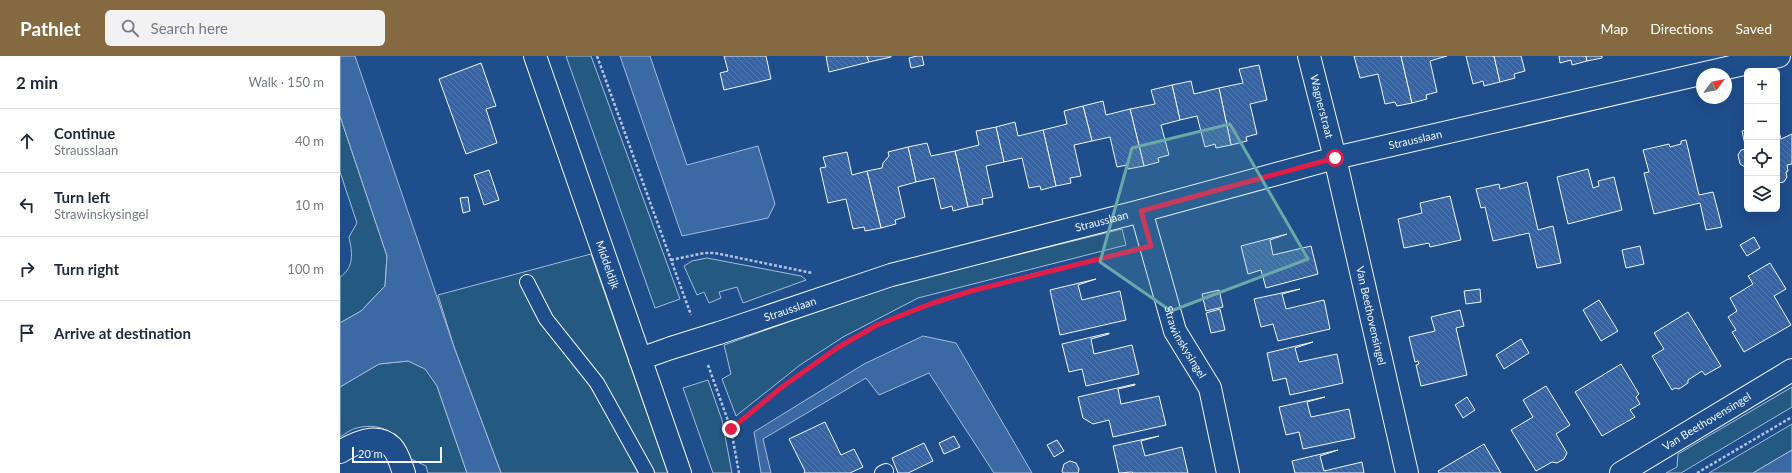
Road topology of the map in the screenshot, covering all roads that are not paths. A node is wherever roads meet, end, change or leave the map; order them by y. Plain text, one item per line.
1 (535, 56) edge
2 (1309, 56) edge
3 (1780, 56) edge
4 (1335, 158) junction
5 (1141, 211) junction
6 (527, 282) dead end
7 (640, 359) junction
8 (1792, 370) edge
9 (340, 452) edge
10 (404, 473) edge
11 (647, 473) edge
12 (680, 473) edge
13 (1228, 473) edge
14 (1407, 473) edge
15 (1621, 473) edge

1 - 7 street, Middeldijk
2 - 4 street, Wagnerstraat
3 - 4 street, Strausslaan
4 - 5 street, Strausslaan
4 - 14 street, Van Beethovensingel
5 - 7 street, Strausslaan, bridge
5 - 13 street, Strawinskysingel
6 - 11 lane
7 - 12 street, Middeldijk
8 - 15 street, Van Beethovensingel
9 - 10 street

